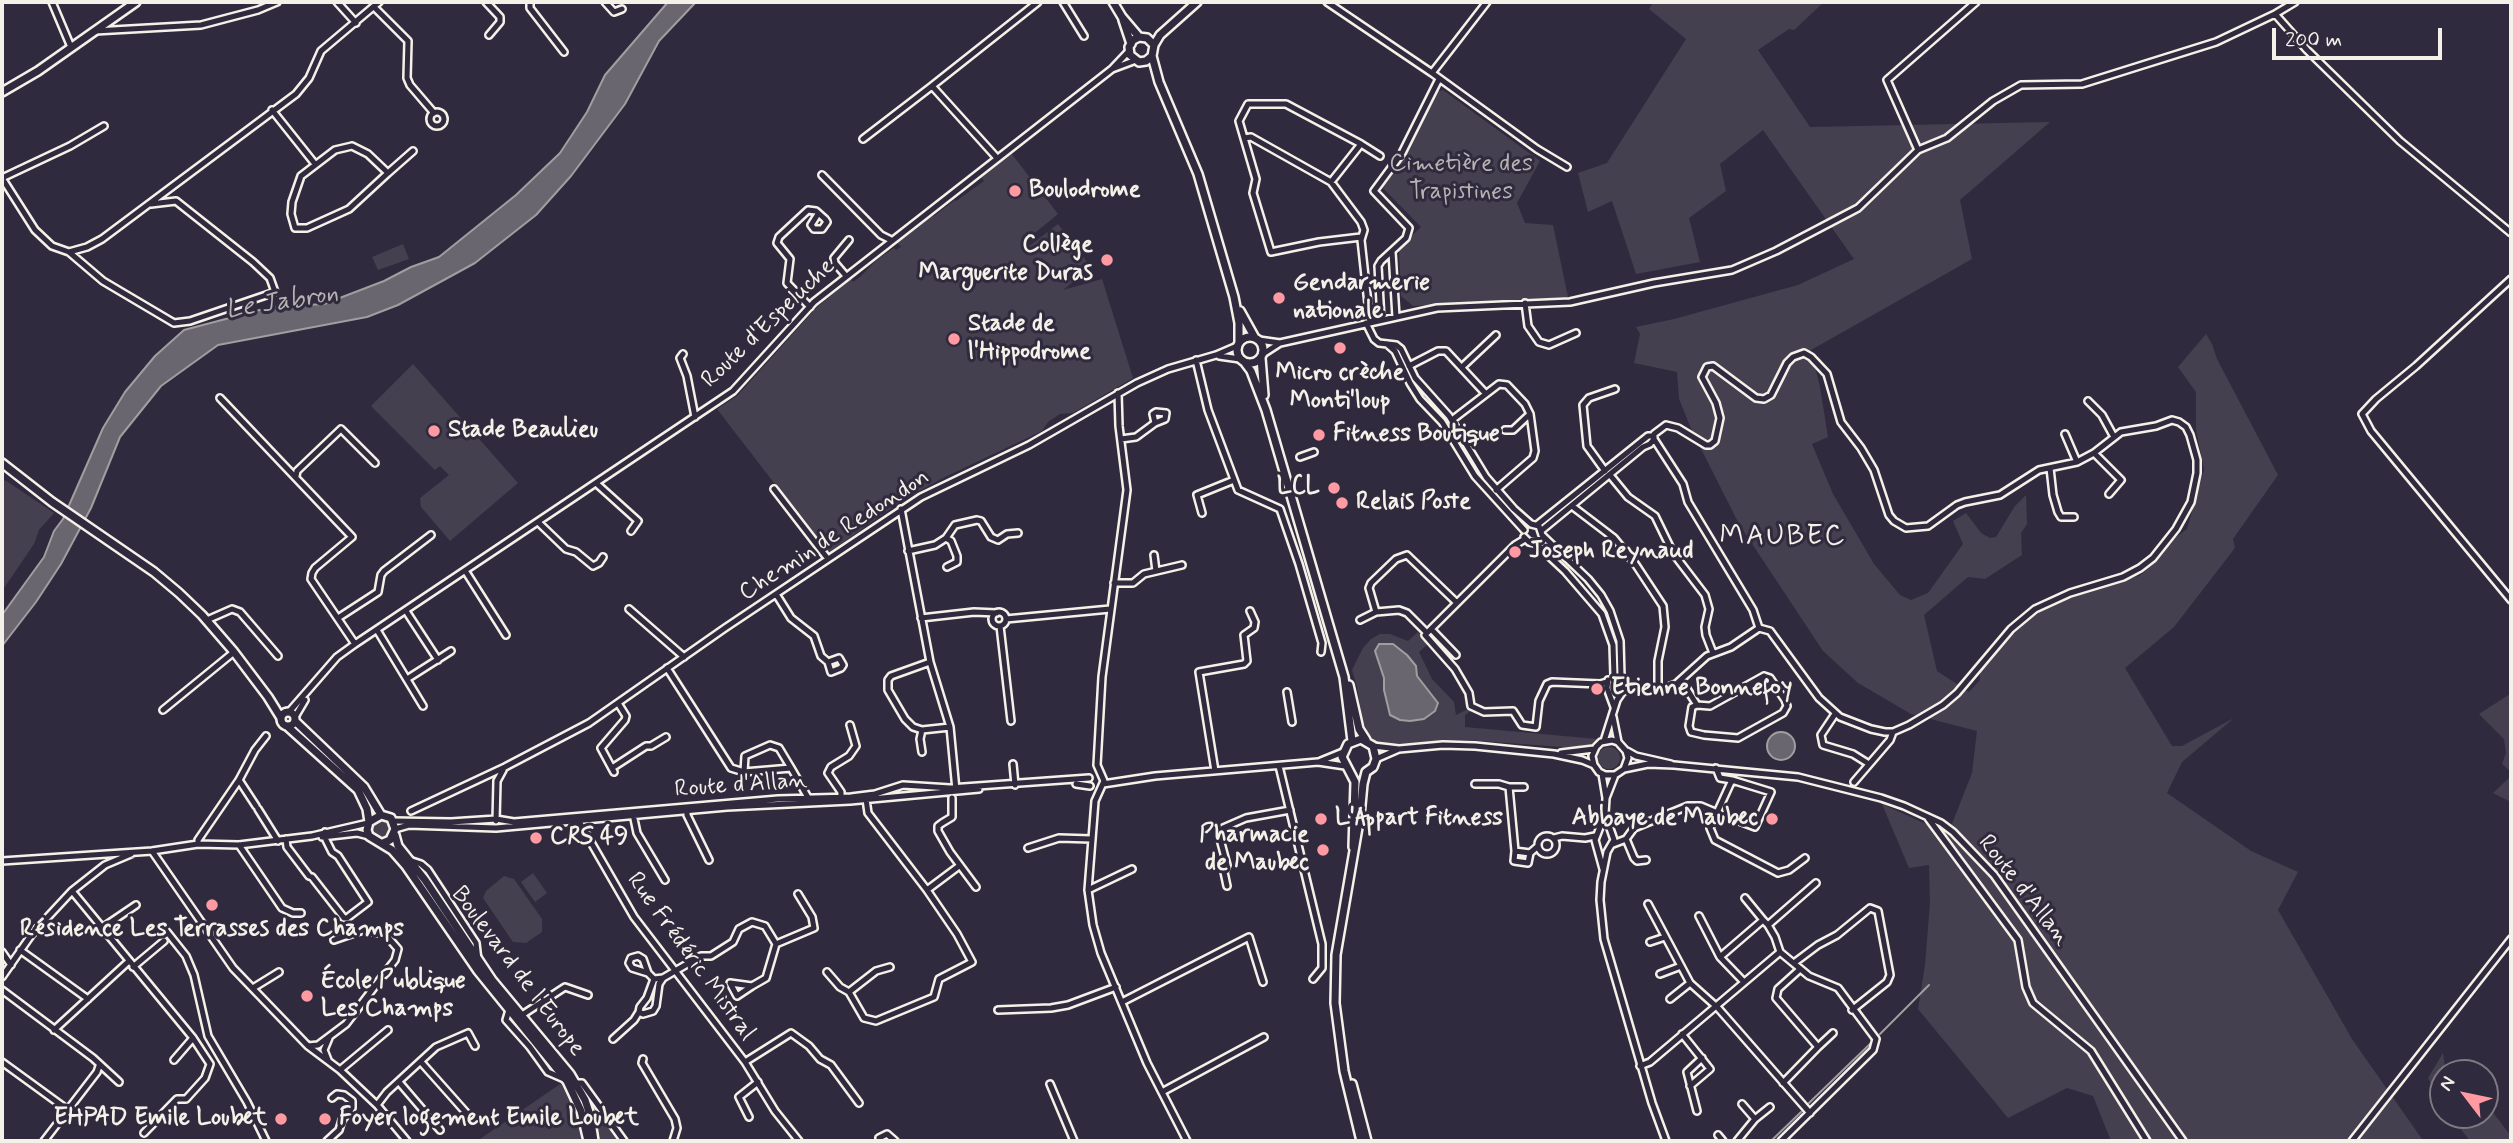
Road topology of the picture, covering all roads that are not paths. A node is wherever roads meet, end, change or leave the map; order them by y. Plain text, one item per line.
1 (52, 2) edge
2 (136, 2) edge
3 (277, 2) edge
4 (337, 2) edge
5 (486, 2) edge
6 (530, 2) edge
7 (605, 2) edge
8 (1038, 2) edge
9 (1063, 2) edge
10 (1113, 2) edge
11 (1197, 2) edge
12 (1327, 2) edge
13 (1488, 2) edge
14 (1976, 2) edge
15 (2295, 2) edge
16 (376, 4) edge
17 (622, 9) dead end
18 (2275, 14) junction
19 (1122, 16) junction
20 (356, 23) junction
21 (1168, 26) junction
22 (94, 32) junction
23 (489, 35) dead end
24 (1084, 36) dead end
25 (1143, 37) junction
26 (1154, 45) junction
27 (71, 47) junction
28 (1130, 47) junction
29 (564, 52) dead end
30 (1152, 57) junction
31 (1139, 61) junction
32 (1112, 69) junction
33 (1432, 73) junction
34 (1439, 79) junction
35 (1159, 82) junction
36 (932, 86) junction
37 (2, 92) edge
38 (272, 110) junction
39 (434, 113) dead end
40 (104, 126) dead end
41 (1244, 138) junction
42 (863, 139) dead end
43 (1361, 144) junction
44 (1918, 150) junction
45 (413, 151) dead end
46 (1380, 156) dead end
47 (997, 158) junction
48 (315, 164) junction
49 (1567, 167) dead end
50 (388, 173) junction
51 (822, 175) dead end
52 (2, 178) edge
53 (1331, 182) junction
54 (151, 204) junction
55 (818, 214) dead end
56 (2511, 233) edge
57 (1362, 237) junction
58 (849, 240) dead end
59 (891, 240) junction
60 (1392, 251) junction
61 (69, 252) junction
62 (846, 276) junction
63 (2511, 279) edge
64 (1234, 297) junction
65 (1525, 303) junction
66 (810, 307) junction
67 (1396, 317) junction
68 (1381, 320) junction
69 (1368, 323) junction
70 (1576, 333) dead end
71 (1496, 335) dead end
72 (1257, 339) junction
73 (1280, 343) junction
74 (1238, 344) junction
75 (1387, 344) junction
76 (683, 354) dead end
77 (1216, 355) junction
78 (1262, 356) junction
79 (1196, 360) junction
80 (1242, 361) junction
81 (1409, 366) junction
82 (1462, 367) junction
83 (1615, 389) dead end
84 (1118, 393) junction
85 (1486, 394) junction
86 (220, 398) dead end
87 (2088, 401) dead end
88 (1266, 410) junction
89 (1530, 414) junction
90 (695, 417) junction
91 (1452, 420) junction
92 (1155, 423) dead end
93 (1505, 430) dead end
94 (2065, 434) dead end
95 (2114, 437) junction
96 (1653, 438) junction
97 (1121, 439) junction
98 (1314, 452) dead end
99 (2094, 453) junction
100 (1300, 457) dead end
101 (2077, 462) junction
102 (2, 463) edge
103 (374, 463) dead end
104 (2050, 468) junction
105 (1608, 473) junction
106 (296, 476) junction
107 (1234, 480) junction
108 (597, 484) junction
109 (775, 489) dead end
110 (1496, 490) junction
111 (2109, 494) dead end
112 (1572, 506) junction
113 (901, 509) junction
114 (1202, 513) dead end
115 (2074, 517) dead end
116 (539, 523) junction
117 (1538, 528) junction
118 (1524, 530) junction
119 (631, 531) dead end
120 (1018, 533) dead end
121 (431, 535) dead end
122 (946, 538) junction
123 (1525, 538) junction
124 (1535, 542) junction
125 (908, 551) junction
126 (1154, 555) dead end
127 (603, 558) dead end
128 (828, 559) junction
129 (1182, 565) dead end
130 (947, 567) dead end
131 (1156, 571) junction
132 (466, 572) junction
133 (1114, 583) junction
134 (776, 594) junction
135 (2511, 600) edge
136 (1457, 603) junction
137 (629, 609) dead end
138 (1110, 609) junction
139 (405, 611) junction
140 (1251, 611) dead end
141 (1376, 612) junction
142 (981, 613) junction
143 (997, 613) junction
144 (338, 618) junction
145 (921, 618) junction
146 (1006, 619) junction
147 (207, 620) junction
148 (1360, 620) dead end
149 (997, 625) junction
150 (1759, 628) junction
151 (377, 630) junction
152 (1428, 633) junction
153 (506, 635) dead end
154 (355, 644) junction
155 (451, 651) dead end
156 (234, 652) junction
157 (1321, 652) dead end
158 (1713, 653) junction
159 (1456, 655) dead end
160 (278, 656) dead end
161 (684, 657) junction
162 (438, 660) junction
163 (828, 662) dead end
164 (930, 662) junction
165 (667, 668) junction
166 (1614, 676) junction
167 (1344, 677) junction
168 (1621, 677) junction
169 (407, 679) junction
170 (1682, 681) junction
171 (1626, 683) junction
172 (1608, 688) junction
173 (1634, 688) junction
174 (1658, 689) junction
175 (1287, 692) dead end
176 (1622, 693) junction
177 (618, 703) junction
178 (1697, 705) junction
179 (423, 706) dead end
180 (1614, 707) junction
181 (163, 710) dead end
182 (1835, 714) junction
183 (289, 716) junction
184 (1613, 717) junction
185 (1011, 720) dead end
186 (1292, 722) dead end
187 (850, 725) dead end
188 (950, 726) junction
189 (922, 730) junction
190 (1893, 732) junction
191 (266, 736) dead end
192 (666, 737) dead end
193 (1366, 740) junction
194 (1352, 741) junction
195 (1604, 741) junction
196 (1618, 742) junction
197 (1373, 746) junction
198 (1399, 749) junction
199 (1594, 750) junction
200 (1626, 751) junction
201 (922, 752) dead end
202 (1343, 752) junction
203 (1554, 754) junction
204 (1377, 759) junction
205 (1318, 762) junction
206 (1013, 764) dead end
207 (1869, 764) junction
208 (1097, 765) junction
209 (1594, 765) junction
210 (1674, 765) junction
211 (1279, 766) junction
212 (505, 767) junction
213 (791, 768) junction
214 (1716, 768) junction
215 (1347, 769) junction
216 (1624, 769) junction
217 (1215, 771) junction
218 (744, 772) junction
219 (1366, 772) junction
220 (1602, 774) junction
221 (488, 775) junction
222 (1615, 775) junction
223 (1091, 776) junction
224 (239, 780) junction
225 (1732, 780) junction
226 (497, 781) junction
227 (1854, 782) dead end
228 (1098, 783) junction
229 (1475, 784) dead end
230 (1015, 786) junction
231 (804, 787) junction
232 (1508, 787) junction
233 (1524, 787) dead end
234 (956, 790) junction
235 (866, 797) junction
236 (952, 798) dead end
237 (1606, 798) junction
238 (841, 799) junction
239 (810, 800) junction
240 (802, 801) junction
241 (687, 810) junction
242 (1290, 810) junction
243 (411, 811) dead end
244 (1718, 813) junction
245 (633, 814) junction
246 (1605, 814) junction
247 (381, 815) junction
248 (1926, 816) junction
249 (577, 818) junction
250 (496, 819) junction
251 (1734, 819) tunnel mouth
252 (369, 823) junction
253 (394, 828) junction
254 (496, 828) junction
255 (325, 834) junction
256 (369, 836) junction
257 (1554, 838) junction
258 (286, 839) junction
259 (1091, 839) junction
260 (1624, 839) junction
261 (1597, 840) junction
262 (1612, 840) junction
263 (278, 841) junction
264 (383, 843) junction
265 (198, 844) junction
266 (239, 845) junction
267 (1353, 847) junction
268 (1028, 848) dead end
269 (1539, 850) junction
270 (152, 851) junction
271 (1515, 851) junction
272 (133, 852) junction
273 (113, 854) junction
274 (1529, 855) junction
275 (1805, 858) dead end
276 (709, 860) dead end
277 (1646, 860) dead end
278 (2, 861) edge
279 (104, 865) junction
280 (960, 866) junction
281 (1132, 869) dead end
282 (1603, 869) junction
283 (665, 880) dead end
284 (1816, 883) dead end
285 (1227, 886) dead end
286 (976, 887) dead end
287 (927, 890) junction
288 (1088, 890) junction
289 (72, 891) junction
290 (798, 894) dead end
291 (1745, 898) dead end
292 (1647, 904) dead end
293 (136, 905) dead end
294 (301, 912) dead end
295 (1699, 916) dead end
296 (1765, 923) junction
297 (102, 928) junction
298 (167, 932) dead end
299 (1665, 937) junction
300 (2511, 939) edge
301 (334, 940) dead end
302 (164, 941) dead end
303 (1650, 942) dead end
304 (776, 944) junction
305 (20, 950) junction
306 (2, 952) edge
307 (1780, 952) junction
308 (1720, 957) junction
309 (1794, 962) junction
310 (131, 964) junction
311 (11, 965) junction
312 (1681, 966) junction
313 (890, 967) dead end
314 (1799, 970) junction
315 (279, 972) dead end
316 (675, 972) junction
317 (827, 972) dead end
318 (648, 973) dead end
319 (1660, 974) dead end
320 (2, 977) edge
321 (654, 978) junction
322 (663, 978) junction
323 (1313, 979) dead end
324 (1263, 982) dead end
325 (1744, 982) junction
326 (1690, 983) junction
327 (752, 986) dead end
328 (1116, 987) junction
329 (253, 988) junction
330 (2, 990) edge
331 (849, 992) junction
332 (588, 995) dead end
333 (88, 999) junction
334 (1671, 999) dead end
335 (1122, 1002) junction
336 (1715, 1007) junction
337 (998, 1010) dead end
338 (1852, 1010) junction
339 (639, 1012) junction
340 (522, 1015) junction
341 (54, 1030) junction
342 (388, 1030) dead end
343 (1833, 1033) dead end
344 (1682, 1034) junction
345 (1264, 1037) dead end
346 (193, 1038) junction
347 (329, 1038) junction
348 (613, 1038) dead end
349 (308, 1046) junction
350 (475, 1046) dead end
351 (1818, 1047) junction
352 (1702, 1058) junction
353 (174, 1059) dead end
354 (643, 1059) dead end
355 (2, 1062) edge
356 (421, 1062) junction
357 (745, 1062) junction
358 (330, 1063) junction
359 (1345, 1065) junction
360 (99, 1066) junction
361 (1640, 1066) junction
362 (340, 1070) junction
363 (119, 1082) dead end
364 (399, 1082) junction
365 (571, 1082) junction
366 (758, 1082) junction
367 (1783, 1083) junction
368 (1050, 1084) dead end
369 (1690, 1086) junction
370 (1162, 1092) junction
371 (332, 1098) dead end
372 (859, 1103) dead end
373 (1742, 1104) dead end
374 (377, 1105) junction
375 (1770, 1107) dead end
376 (68, 1110) junction
377 (1697, 1111) dead end
378 (1810, 1113) junction
379 (469, 1116) dead end
380 (749, 1117) dead end
381 (1755, 1119) junction
382 (440, 1130) dead end
383 (144, 1133) dead end
384 (1718, 1135) dead end
385 (44, 1141) edge
386 (266, 1141) edge
387 (327, 1141) edge
388 (407, 1141) edge
389 (588, 1141) edge
390 (594, 1141) edge
391 (624, 1141) edge
392 (673, 1141) edge
393 (799, 1141) edge
394 (880, 1141) edge
395 (895, 1141) edge
396 (1074, 1141) edge
397 (1187, 1141) edge
398 (1361, 1141) edge
399 (1367, 1141) edge
400 (1666, 1141) edge
401 (1723, 1141) edge
402 (1737, 1141) edge
403 (1781, 1141) edge
404 (2147, 1141) edge
405 (2183, 1141) edge
406 (2352, 1141) edge

1 - 27 street
2 - 22 main road
3 - 22 street
4 - 20 street
5 - 23 street
6 - 29 street
7 - 17 street
8 - 36 street
9 - 24 street
10 - 19 main road
11 - 21 main road
12 - 33 street
13 - 33 street
14 - 44 street
15 - 18 street
16 - 20 street
16 - 39 street
18 - 44 street
18 - 56 street
19 - 25 main road
19 - 28 main road
20 - 38 street
21 - 25 main road
21 - 26 main road
22 - 27 main road
25 - 26 main road
25 - 28 main road
26 - 30 main road
27 - 37 main road
28 - 31 main road
28 - 32 street, Route d'Espeluche
30 - 31 main road
30 - 35 main road
31 - 32 street, Route d'Espeluche
31 - 35 main road
32 - 47 street, Route d'Espeluche
33 - 34 street
34 - 49 street
34 - 60 street
35 - 64 main road
36 - 42 street
36 - 47 street
38 - 48 street
38 - 54 street
40 - 52 street
41 - 43 street
41 - 53 street
41 - 57 street
43 - 46 street
43 - 53 street
44 - 65 street
45 - 50 street
47 - 59 street, Route d'Espeluche
48 - 50 street
48 - 50 street
51 - 59 street
52 - 61 street
53 - 57 street
54 - 61 street
54 - 61 street
55 - 66 street
57 - 69 street
58 - 62 street
59 - 62 street, Route d'Espeluche
60 - 67 street
60 - 68 street
62 - 66 street, Route d'Espeluche
63 - 135 street
64 - 72 main road
64 - 74 main road
65 - 67 street
65 - 70 street
66 - 90 street, Route d'Espeluche
67 - 68 street
68 - 69 street
69 - 73 street
69 - 75 street
71 - 82 street
72 - 73 street
72 - 74 main road
72 - 78 main road
73 - 78 street
74 - 77 street, Chemin de Redondon
74 - 80 main road
75 - 81 street
75 - 118 street
76 - 90 street
77 - 79 street, Chemin de Redondon
77 - 80 street, Chemin de Redondon
78 - 80 main road
78 - 88 main road
79 - 84 street, Chemin de Redondon
79 - 107 street
80 - 88 main road
81 - 82 street
81 - 91 street
82 - 85 street
83 - 105 street
84 - 97 street
84 - 113 street, Chemin de Redondon
85 - 89 street
85 - 91 street
86 - 106 street
87 - 95 street
88 - 167 main road
89 - 93 street
89 - 110 street
90 - 108 street, Route d'Espeluche
91 - 110 street
92 - 97 street
94 - 101 street
95 - 99 street
95 - 190 street
96 - 104 street
96 - 105 street
96 - 150 street
97 - 133 street
98 - 100 street
99 - 101 street
99 - 111 street
101 - 104 street
102 - 147 main road
103 - 106 street
104 - 115 street
105 - 112 street
105 - 117 street
105 - 158 street
106 - 144 street
107 - 114 street
107 - 157 street
108 - 116 street, Route d'Espeluche
108 - 119 street
109 - 128 street
110 - 117 street
112 - 117 street
112 - 174 street
113 - 125 street
113 - 128 street, Chemin de Redondon
116 - 127 street
116 - 132 street, Route d'Espeluche
117 - 118 street
117 - 124 street
117 - 168 street
118 - 123 street
120 - 122 street
121 - 144 street
122 - 125 street
122 - 130 street
123 - 124 street
123 - 136 street
124 - 166 street
125 - 145 street
126 - 131 street
128 - 134 street, Chemin de Redondon
129 - 131 street
131 - 133 street
132 - 139 street, Route d'Espeluche
132 - 153 street
133 - 138 street
134 - 161 street, Chemin de Redondon
134 - 163 street
136 - 141 street
136 - 152 street
137 - 161 street
138 - 146 street
138 - 208 street
139 - 151 street, Route d'Espeluche
139 - 162 street
140 - 217 street
141 - 148 street
141 - 152 street
142 - 143 street
142 - 145 street
142 - 149 street
143 - 146 street
143 - 149 street
144 - 154 street
145 - 164 street
146 - 149 street
147 - 156 main road
147 - 160 street
149 - 185 street
150 - 158 street
150 - 182 street
151 - 154 street, Route d'Espeluche
151 - 169 street
152 - 159 street
152 - 172 street
154 - 183 street, Route d'Espeluche
155 - 162 street
156 - 181 street
156 - 183 main road
158 - 170 street
161 - 165 street, Chemin de Redondon
162 - 169 street
164 - 188 street
164 - 189 street
165 - 177 street, Chemin de Redondon
165 - 218 street
166 - 168 street
166 - 172 street
167 - 193 main road
167 - 194 main road
168 - 171 street
169 - 179 street
170 - 174 street
170 - 178 street
171 - 173 street
171 - 176 street
172 - 176 street
172 - 180 street
173 - 174 street
173 - 176 street
175 - 186 street
176 - 180 street
177 - 192 street
177 - 212 street, Chemin de Redondon
178 - 178 street
180 - 184 street
182 - 190 street
182 - 207 street
183 - 247 main road
183 - 252 main road
184 - 195 street
184 - 196 street
187 - 238 street
188 - 189 street
188 - 234 street
189 - 201 street
190 - 207 street
191 - 224 street
193 - 194 main road
193 - 197 main road
194 - 202 main road
195 - 196 street
195 - 199 street
196 - 200 street
197 - 198 street
197 - 204 main road
198 - 203 street
198 - 204 street
199 - 203 street
199 - 209 street
200 - 210 street, Route d'Allan
200 - 216 street
202 - 205 street, Route d'Allan
202 - 215 main road
203 - 209 street
204 - 219 main road
205 - 211 street, Route d'Allan
205 - 215 street, Route d'Allan
206 - 230 street
207 - 227 street
208 - 223 street
208 - 228 street
209 - 220 street
210 - 214 street, Route d'Allan
210 - 216 street, Route d'Allan
211 - 217 street, Route d'Allan
211 - 242 street
212 - 221 street, Chemin de Redondon
212 - 226 street
213 - 218 street
213 - 218 street
213 - 231 street
214 - 225 street
214 - 248 street, Route d'Allan
215 - 219 main road
215 - 267 main road
216 - 222 street
217 - 228 street, Route d'Allan
219 - 267 main road
220 - 222 street
220 - 237 street
221 - 226 street
221 - 243 street, Chemin de Redondon
222 - 237 street
223 - 228 street
223 - 228 street, Route d'Allan
223 - 230 street, Route d'Allan
224 - 263 street
224 - 265 street
225 - 244 street
225 - 251 street
226 - 250 street
228 - 230 street, Route d'Allan
228 - 259 street
229 - 232 street
230 - 234 street, Route d'Allan
231 - 239 street
231 - 240 street
232 - 233 street
232 - 271 street
234 - 235 street, Route d'Allan
234 - 235 street, Route d'Allan
235 - 238 street, Route d'Allan
235 - 287 street
236 - 280 street
237 - 246 street
238 - 239 street, Route d'Allan
239 - 240 street, Route d'Allan
240 - 241 street, Route d'Allan
241 - 245 street, Route d'Allan
241 - 276 street
242 - 285 street
242 - 323 street
244 - 260 street
244 - 275 street
245 - 249 street, Route d'Allan
245 - 283 street
246 - 261 street
246 - 262 street
247 - 252 main road
247 - 253 main road
248 - 404 street
248 - 405 street, Route d'Allan
249 - 250 street, Route d'Allan
249 - 254 street, Route d'Allan
249 - 316 street, Rue Frédéric Mistral
250 - 253 street, Route d'Allan
250 - 254 street
252 - 255 street
252 - 256 main road
253 - 254 street, Route d'Allan
253 - 264 main road
253 - 340 main road, Boulevard de l'Europe
255 - 256 street
255 - 258 street
255 - 258 street
256 - 264 main road
257 - 261 street
257 - 269 street
257 - 269 street
258 - 263 street
259 - 268 street
259 - 288 street
260 - 262 street
260 - 277 street
261 - 262 street
261 - 262 street
261 - 282 street
262 - 282 street
263 - 266 street
264 - 365 main road, Boulevard de l'Europe
265 - 266 street
265 - 270 street
266 - 294 street
267 - 359 main road
269 - 274 street
270 - 272 street
270 - 329 street
271 - 274 street
271 - 274 street
272 - 273 street
272 - 279 street
273 - 278 street
273 - 279 street
279 - 289 street
280 - 286 street
280 - 287 street
281 - 288 street
282 - 361 street
284 - 296 street
287 - 331 street
288 - 328 street
289 - 297 street
289 - 305 street
290 - 304 street
291 - 296 street
292 - 299 street
293 - 297 street
295 - 308 street
296 - 307 street
296 - 308 street
297 - 310 street
298 - 386 street
299 - 303 street
299 - 312 street
300 - 406 street
301 - 347 street
302 - 310 street
304 - 316 street
304 - 327 street
305 - 311 street
305 - 333 street
306 - 311 street
307 - 309 street
307 - 325 street
308 - 325 street
309 - 314 street
309 - 338 street
310 - 333 street
310 - 346 street
311 - 320 street
312 - 319 street
312 - 326 street
313 - 331 street
314 - 338 street
314 - 351 street
315 - 329 street
316 - 322 street
316 - 357 street, Rue Frédéric Mistral
317 - 331 street
318 - 321 street
321 - 322 street
321 - 339 street
322 - 339 street
324 - 335 street
325 - 336 street
326 - 334 street
326 - 336 street
328 - 335 street
328 - 337 street
329 - 349 street
330 - 341 street
332 - 340 street
333 - 341 street
335 - 370 street
336 - 344 street
336 - 367 street
338 - 378 street
339 - 348 street
340 - 365 main road, Boulevard de l'Europe
341 - 360 street
342 - 362 street
343 - 351 street
344 - 352 street
344 - 361 street
345 - 370 street
346 - 353 street
346 - 383 street
347 - 349 street
347 - 358 street
349 - 358 street
350 - 356 street
351 - 367 street
352 - 369 street
352 - 369 street
354 - 392 street
355 - 376 street
356 - 364 street
356 - 379 street
357 - 366 street, Rue Frédéric Mistral
357 - 372 street
358 - 362 street
359 - 398 main road
359 - 399 main road
360 - 363 street
360 - 376 street
361 - 400 street
362 - 374 street
364 - 374 street
364 - 382 street
365 - 389 main road, Boulevard de l'Europe
365 - 390 main road, Boulevard de l'Europe
365 - 391 street
366 - 380 street
366 - 393 street, Rue Frédéric Mistral
367 - 378 street
368 - 396 street
369 - 377 street
370 - 397 street
371 - 387 street
373 - 381 street
374 - 388 street
375 - 381 street
376 - 385 street
378 - 403 street
381 - 402 street
384 - 401 street
394 - 395 street

